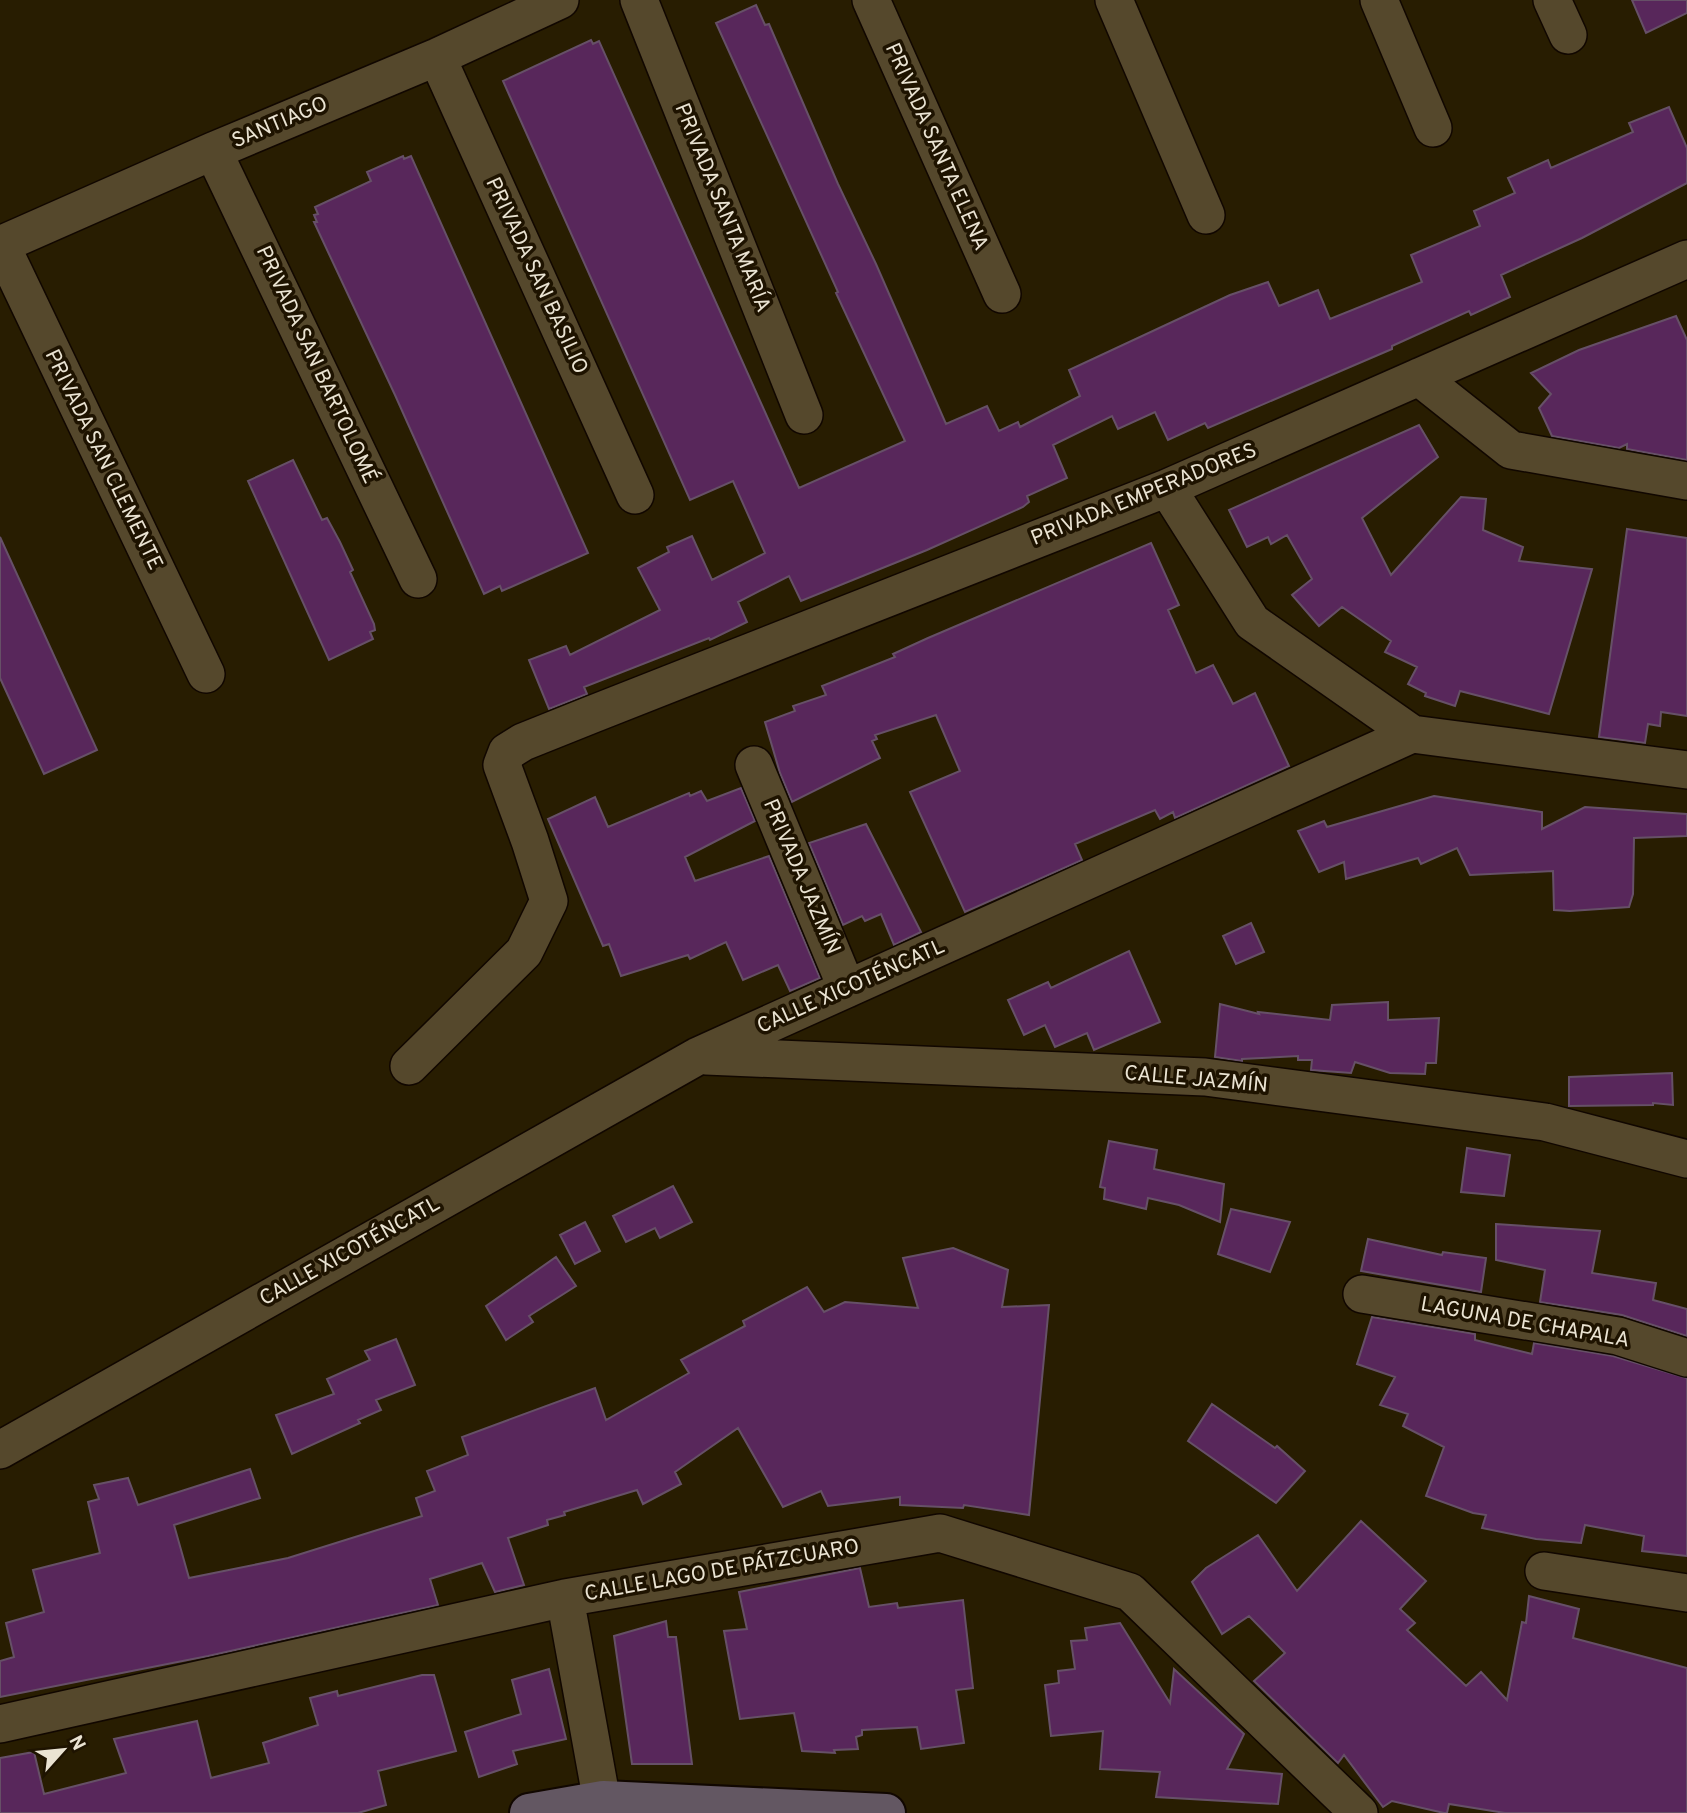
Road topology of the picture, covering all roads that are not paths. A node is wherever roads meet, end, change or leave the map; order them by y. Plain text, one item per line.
1 (560, 0) edge
2 (639, 0) edge
3 (871, 0) edge
4 (1114, 0) edge
5 (1379, 0) edge
6 (1552, 0) edge
7 (1569, 35) dead end
8 (438, 57) junction
9 (1433, 128) dead end
10 (213, 151) junction
11 (1206, 215) dead end
12 (1, 245) edge
13 (1687, 258) edge
14 (1002, 294) dead end
15 (1419, 377) junction
16 (804, 415) dead end
17 (1687, 481) edge
18 (1167, 488) junction
19 (635, 495) dead end
20 (418, 579) dead end
21 (206, 674) dead end
22 (1412, 734) junction
23 (754, 765) dead end
24 (1687, 770) edge
25 (847, 989) junction
26 (698, 1056) junction
27 (409, 1066) dead end
28 (1687, 1159) edge
29 (1362, 1294) dead end
30 (1687, 1358) edge
31 (0, 1450) edge
32 (1544, 1571) dead end
33 (1687, 1593) edge
34 (565, 1598) junction
35 (0, 1724) edge
36 (603, 1806) edge
37 (529, 1813) edge
38 (886, 1813) edge
39 (1359, 1813) edge

1 - 8 street, SANTIAGO
2 - 16 street, PRIVADA SANTA MARÍA
3 - 14 street, PRIVADA SANTA ELENA
4 - 11 street
5 - 9 street
6 - 7 street
8 - 10 street, SANTIAGO
8 - 19 street, PRIVADA SAN BASILIO
10 - 12 street, SANTIAGO
10 - 20 street, PRIVADA SAN BARTOLOMÉ
12 - 21 street, PRIVADA SAN CLEMENTE
13 - 15 street, PRIVADA EMPERADORES
15 - 17 street
15 - 18 street, PRIVADA EMPERADORES
18 - 22 street
18 - 27 street, PRIVADA EMPERADORES
22 - 24 street
22 - 25 street, CALLE XICOTÉNCATL
23 - 25 street, PRIVADA JAZMÍN
25 - 26 street, CALLE XICOTÉNCATL
26 - 28 street, CALLE JAZMÍN
26 - 31 street, CALLE XICOTÉNCATL
29 - 30 street, LAGUNA DE CHAPALA
32 - 33 street
34 - 35 street, CALLE LAGO DE PÁTZCUARO
34 - 36 street
34 - 39 street, CALLE LAGO DE PÁTZCUARO
36 - 37 street
36 - 38 street

